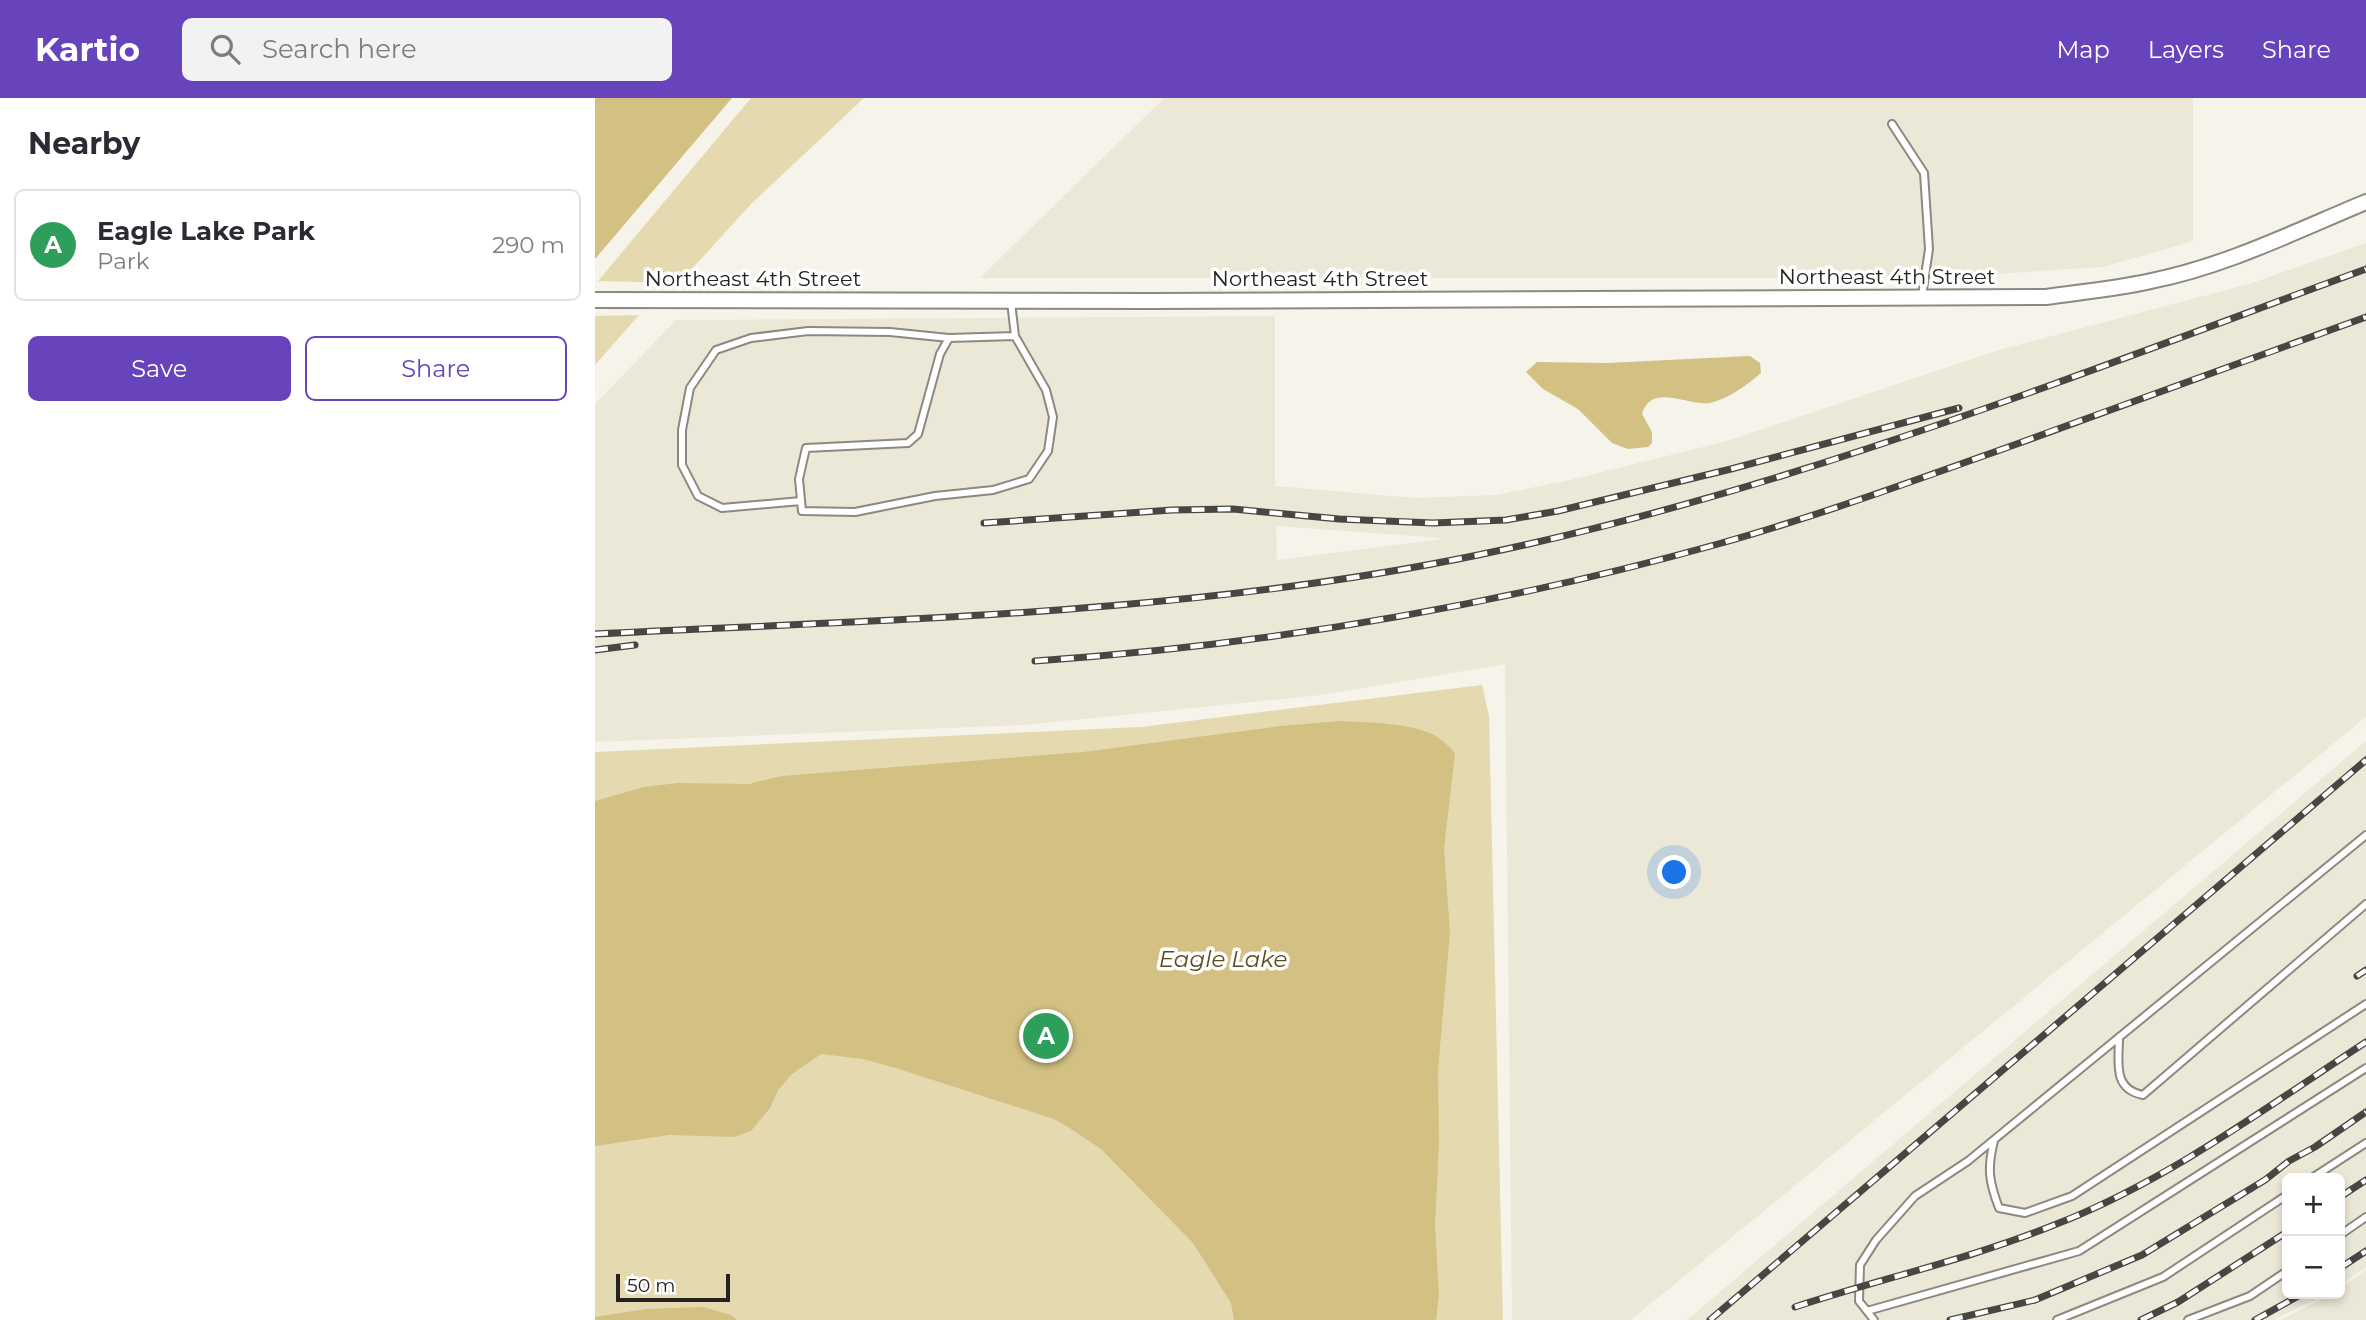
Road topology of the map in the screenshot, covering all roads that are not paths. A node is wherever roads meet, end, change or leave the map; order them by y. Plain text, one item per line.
1 (1892, 124) dead end
2 (2366, 202) edge
3 (1921, 298) junction
4 (595, 300) edge
5 (1011, 301) junction
6 (1015, 336) junction
7 (949, 338) junction
8 (801, 500) junction
9 (2366, 835) edge
10 (2366, 904) edge
11 (2366, 1004) edge
12 (2119, 1037) junction
13 (2366, 1068) edge
14 (1995, 1139) junction
15 (2366, 1143) edge
16 (2320, 1173) edge
17 (2282, 1198) edge
18 (2366, 1217) edge
19 (2345, 1232) edge
20 (2282, 1274) edge
21 (1867, 1311) junction
22 (1874, 1320) edge
23 (2057, 1320) edge
24 (2188, 1320) edge

1 - 3 lane
2 - 3 street, Northeast 4th Street
3 - 5 street, Northeast 4th Street
4 - 5 street, Northeast 4th Street
5 - 6 lane
6 - 7 lane
6 - 8 lane
7 - 8 lane
7 - 8 lane
9 - 12 lane
10 - 12 lane
11 - 14 lane
12 - 14 lane
13 - 21 lane
14 - 21 lane
15 - 16 lane
17 - 23 lane
18 - 19 lane
20 - 24 lane
21 - 22 lane

